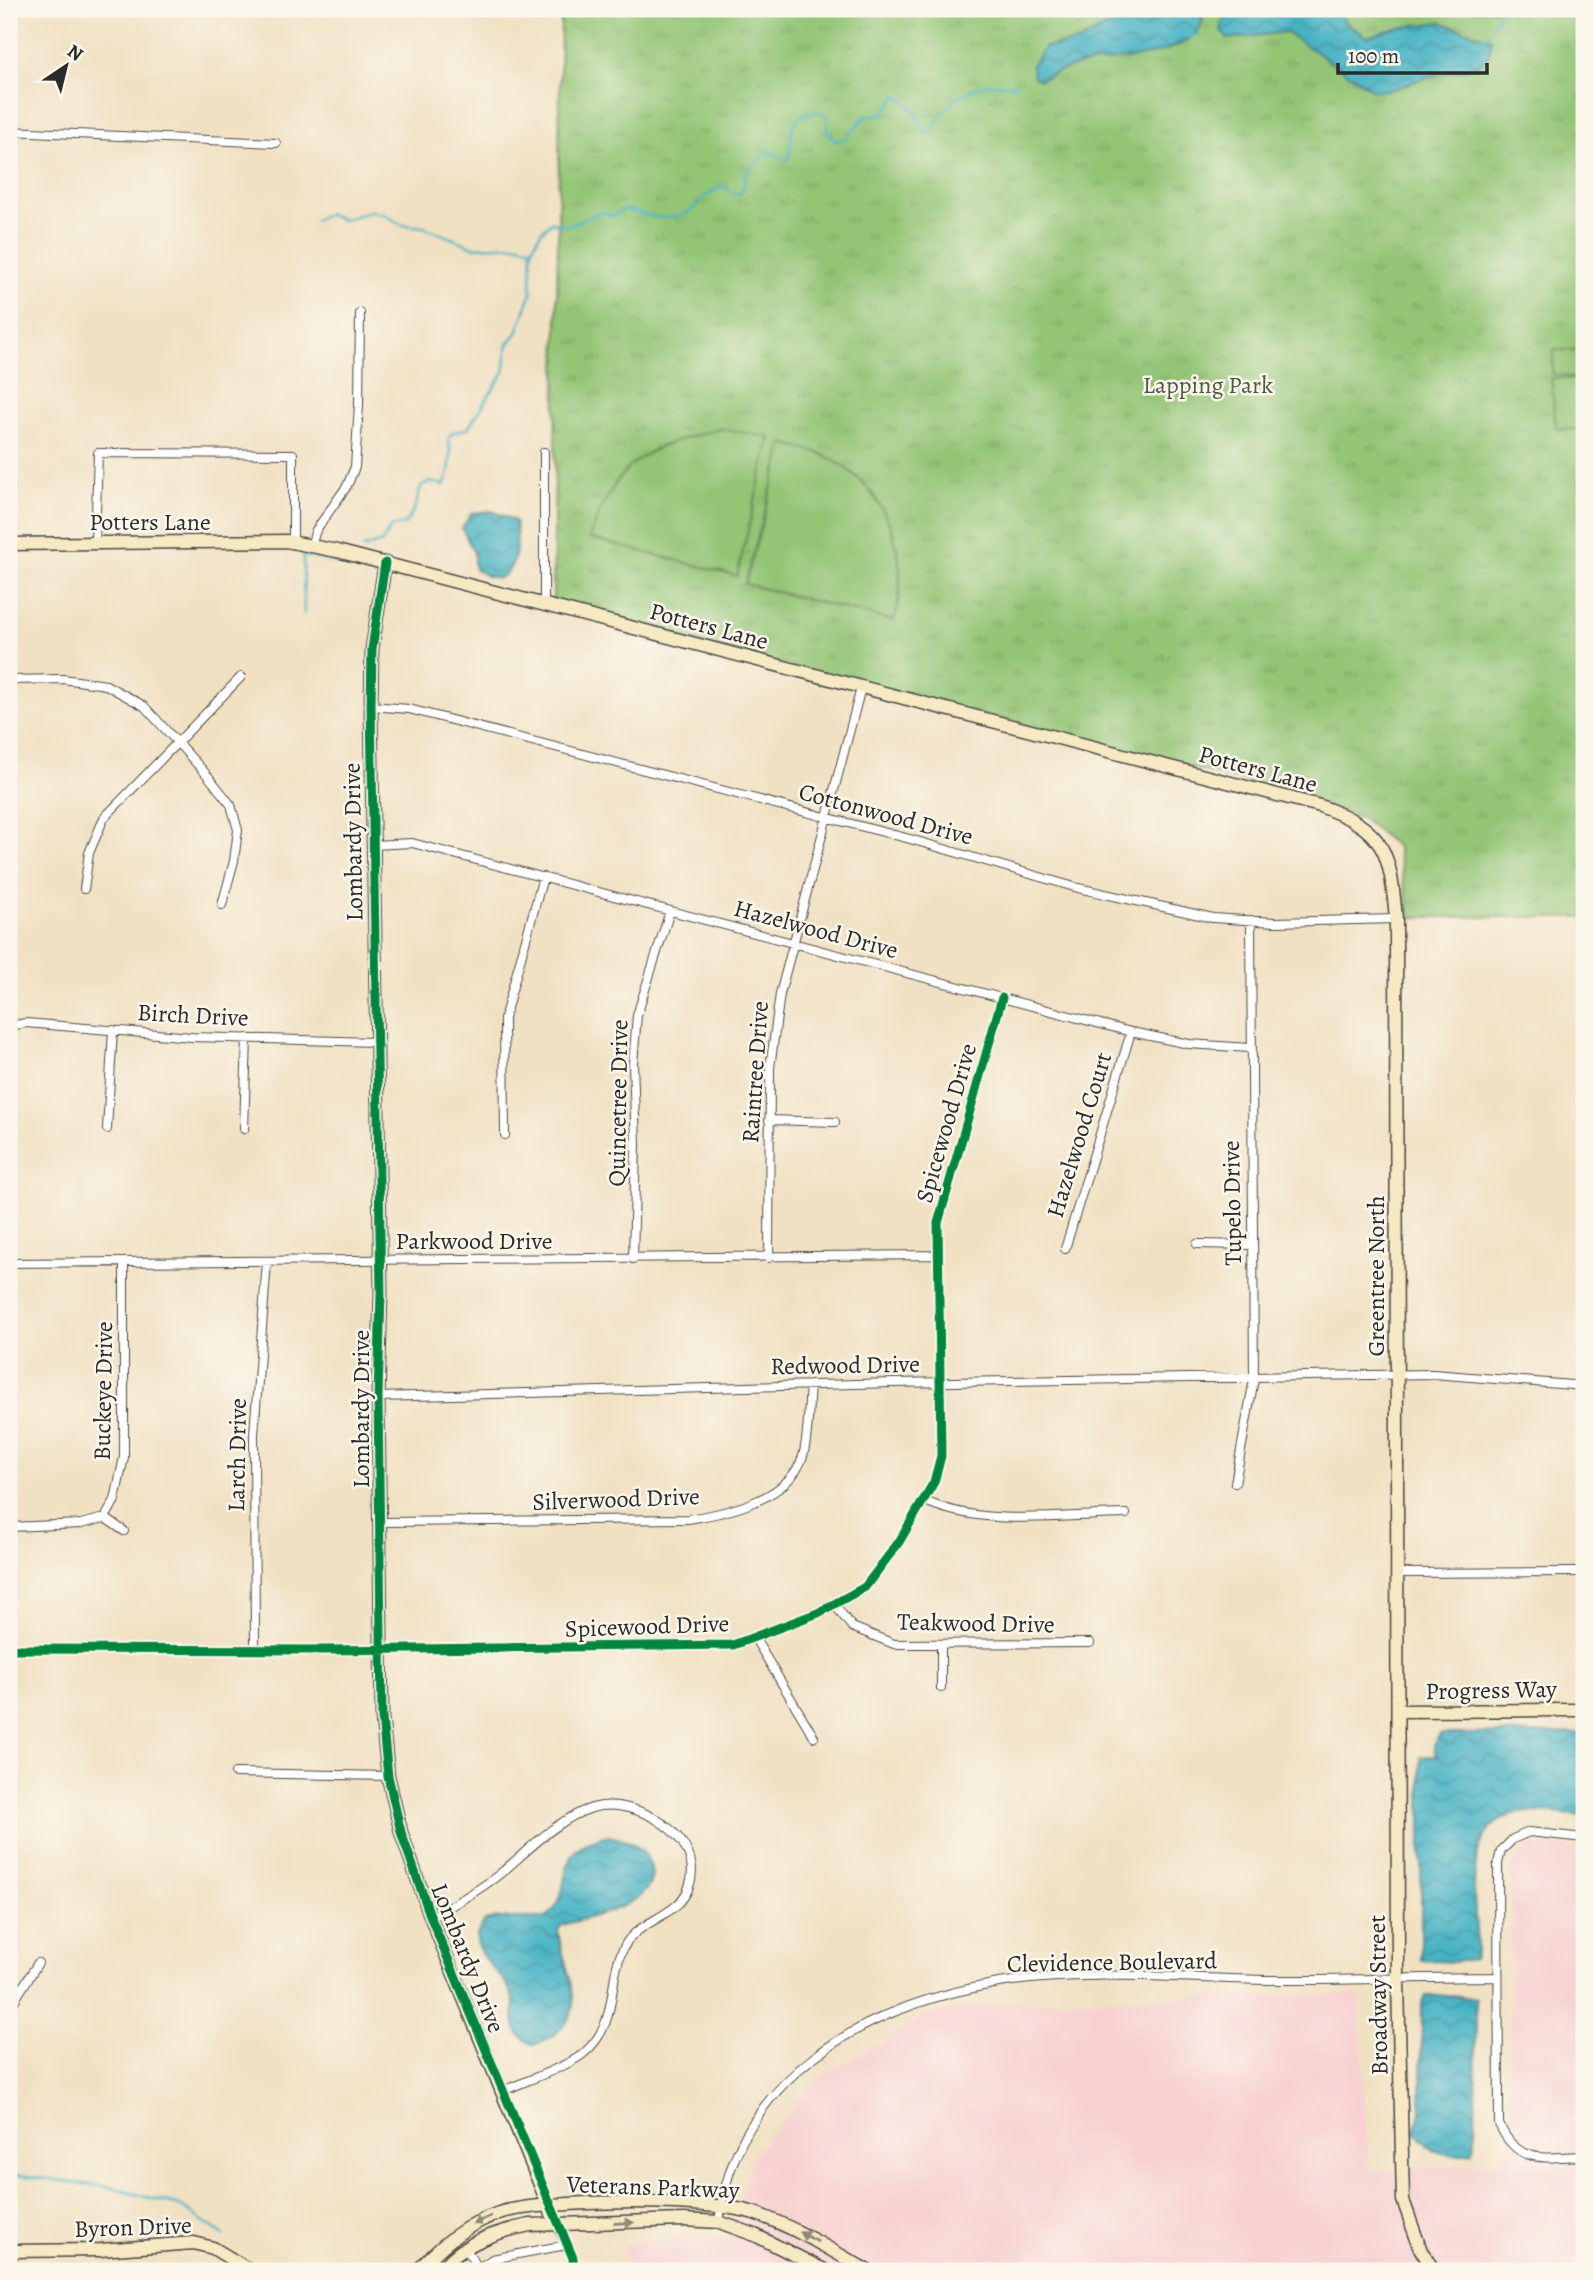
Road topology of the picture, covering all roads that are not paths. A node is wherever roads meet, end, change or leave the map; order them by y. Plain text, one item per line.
1 (9, 131) edge
2 (275, 144) dead end
3 (360, 313) dead end
4 (544, 452) dead end
5 (96, 543) junction
6 (293, 543) junction
7 (9, 544) edge
8 (311, 546) junction
9 (386, 564) junction
10 (544, 604) junction
11 (241, 677) dead end
12 (9, 680) edge
13 (861, 688) junction
14 (371, 706) junction
15 (177, 743) junction
16 (826, 817) junction
17 (1380, 843) joint
18 (372, 845) junction
19 (543, 877) junction
20 (84, 889) dead end
21 (222, 905) dead end
22 (670, 911) junction
23 (1396, 919) junction
24 (1251, 920) junction
25 (793, 943) junction
26 (1002, 998) junction
27 (9, 1026) edge
28 (113, 1030) junction
29 (1131, 1032) junction
30 (247, 1038) junction
31 (375, 1042) junction
32 (1250, 1048) junction
33 (769, 1119) junction
34 (835, 1122) dead end
35 (107, 1129) dead end
36 (244, 1129) dead end
37 (505, 1135) dead end
38 (1197, 1244) dead end
39 (1252, 1245) junction
40 (1065, 1249) dead end
41 (939, 1255) junction
42 (769, 1258) junction
43 (633, 1259) junction
44 (267, 1261) junction
45 (380, 1261) junction
46 (124, 1262) junction
47 (9, 1263) edge
48 (1397, 1375) junction
49 (1254, 1379) junction
50 (939, 1382) junction
51 (810, 1385) junction
52 (1584, 1386) edge
53 (378, 1397) junction
54 (1235, 1483) dead end
55 (923, 1500) junction
56 (1126, 1514) dead end
57 (105, 1518) junction
58 (380, 1522) junction
59 (9, 1527) edge
60 (124, 1531) dead end
61 (1584, 1572) edge
62 (1399, 1573) junction
63 (834, 1604) junction
64 (754, 1637) junction
65 (1090, 1643) dead end
66 (941, 1644) junction
67 (9, 1649) edge
68 (255, 1650) junction
69 (382, 1650) junction
70 (941, 1688) dead end
71 (1584, 1710) edge
72 (1398, 1712) junction
73 (814, 1737) dead end
74 (235, 1773) dead end
75 (388, 1776) junction
76 (1584, 1838) edge
77 (430, 1919) junction
78 (38, 1963) dead end
79 (1497, 1977) junction
80 (1398, 1980) junction
81 (9, 2009) edge
82 (501, 2092) junction
83 (1584, 2156) edge
84 (548, 2204) junction
85 (721, 2206) junction
86 (719, 2222) junction
87 (556, 2224) junction
88 (566, 2245) junction
89 (466, 2249) junction
90 (9, 2252) edge
91 (480, 2270) edge
92 (251, 2271) edge
93 (417, 2271) edge
94 (441, 2271) edge
95 (574, 2271) edge
96 (826, 2271) edge
97 (868, 2271) edge
98 (1434, 2271) edge

1 - 2 street
3 - 8 street
4 - 10 street
5 - 6 main road, Potters Lane
5 - 6 street
5 - 7 main road, Potters Lane
6 - 8 main road, Potters Lane
8 - 9 main road, Potters Lane
9 - 10 main road, Potters Lane
9 - 14 main road, Lombardy Drive
10 - 13 main road, Potters Lane
11 - 15 street
12 - 15 street
13 - 16 street, Raintree Drive
13 - 17 main road, Potters Lane
14 - 16 street, Cottonwood Drive
14 - 18 main road, Lombardy Drive
15 - 20 street
15 - 21 street
16 - 24 street, Cottonwood Drive
16 - 25 street, Raintree Drive
17 - 23 main road, Greentree North
18 - 19 street, Hazelwood Drive
18 - 31 main road, Lombardy Drive
19 - 22 street, Hazelwood Drive
19 - 37 street
22 - 25 street, Hazelwood Drive
22 - 43 street, Quincetree Drive
23 - 24 street, Cottonwood Drive
23 - 48 main road, Greentree North
24 - 32 street, Tupelo Drive
25 - 26 street, Hazelwood Drive
25 - 33 street, Raintree Drive
26 - 29 street, Hazelwood Drive
26 - 41 street, Spicewood Drive
27 - 28 street, Birch Drive
28 - 30 street, Birch Drive
28 - 35 street
29 - 32 street, Hazelwood Drive
29 - 40 street, Hazelwood Court
30 - 31 street, Birch Drive
30 - 36 street
31 - 45 main road, Lombardy Drive
32 - 39 street, Tupelo Drive
33 - 34 street
33 - 42 street, Raintree Drive
38 - 39 street
39 - 49 street, Tupelo Drive
41 - 42 street, Parkwood Drive
41 - 50 street, Spicewood Drive
42 - 43 street, Parkwood Drive
43 - 45 street, Parkwood Drive
44 - 45 street, Parkwood Drive
44 - 46 street, Parkwood Drive
44 - 68 street, Larch Drive
45 - 53 main road, Lombardy Drive
46 - 47 street, Parkwood Drive
46 - 57 street, Buckeye Drive
48 - 49 street, Redwood Drive
48 - 52 street, Redwood Drive
48 - 62 main road, Greentree North
49 - 50 street, Redwood Drive
49 - 54 street, Tupelo Drive
50 - 51 street, Redwood Drive
50 - 55 street, Spicewood Drive
51 - 53 street, Redwood Drive
51 - 58 street, Silverwood Drive
53 - 58 main road, Lombardy Drive
55 - 56 street
55 - 63 street, Spicewood Drive
57 - 59 street
57 - 60 street
58 - 69 main road, Lombardy Drive
61 - 62 street
62 - 72 main road, Greentree North
63 - 64 street, Spicewood Drive
63 - 66 street, Teakwood Drive
64 - 69 street, Spicewood Drive
64 - 73 street
65 - 66 street, Teakwood Drive
66 - 70 street
67 - 68 street, Spicewood Drive
68 - 69 street, Spicewood Drive
69 - 75 main road, Lombardy Drive
71 - 72 main road, Progress Way
72 - 80 main road, Broadway Street
74 - 75 street
75 - 77 main road, Lombardy Drive
76 - 79 street
77 - 82 main road, Lombardy Drive
77 - 82 street
78 - 81 street
79 - 80 street, Clevidence Boulevard
79 - 83 street
80 - 85 street, Clevidence Boulevard
80 - 98 main road, Broadway Street
82 - 84 main road, Lombardy Drive
84 - 85 main road, Veterans Parkway
84 - 87 main road, Lombardy Drive
84 -> 93 main road, Veterans Parkway
85 - 86 street, Clevidence Boulevard
97 -> 85 main road, Veterans Parkway
87 -> 86 main road, Veterans Parkway
86 - 96 main road, Veterans Parkway
87 - 88 street
87 - 89 main road, Veterans Parkway
88 - 91 street
88 - 95 street
89 - 91 street
89 - 94 main road, Veterans Parkway
90 - 92 main road, Byron Drive

